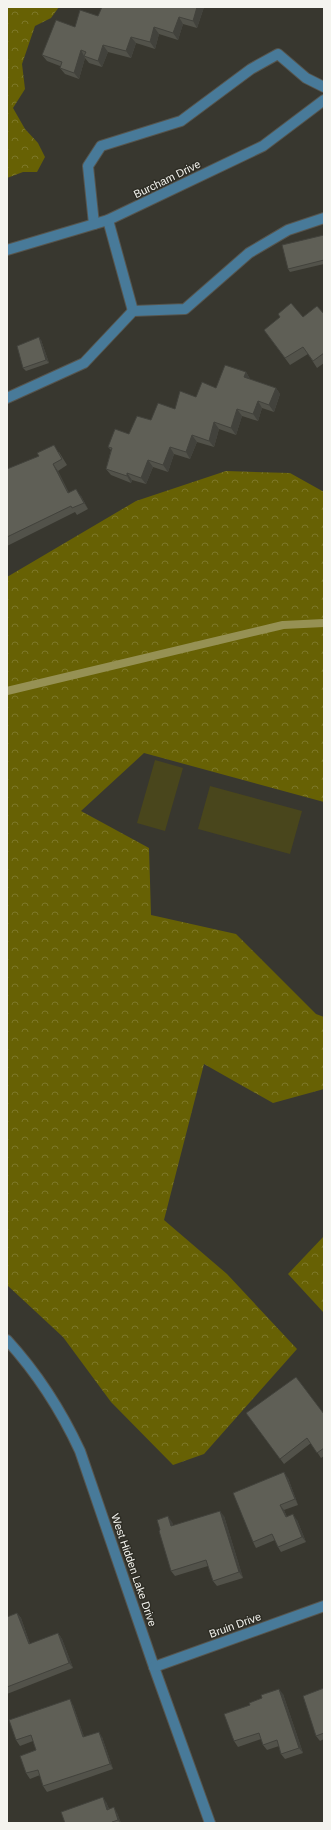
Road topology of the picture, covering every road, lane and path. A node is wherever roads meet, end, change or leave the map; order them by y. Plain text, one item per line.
1 (324, 87) edge
2 (324, 100) edge
3 (324, 218) edge
4 (108, 220) junction
5 (94, 224) junction
6 (7, 250) edge
7 (133, 311) junction
8 (7, 398) edge
9 (7, 1340) edge
10 (324, 1606) edge
11 (154, 1667) junction
12 (210, 1823) edge

1 - 5 street
2 - 4 street, Burcham Drive
3 - 7 street
4 - 5 street, Burcham Drive
4 - 7 street
5 - 6 street, Burcham Drive
7 - 8 street
9 - 11 street, West Hidden Lake Drive
10 - 11 street, Bruin Drive
11 - 12 street, West Hidden Lake Drive

